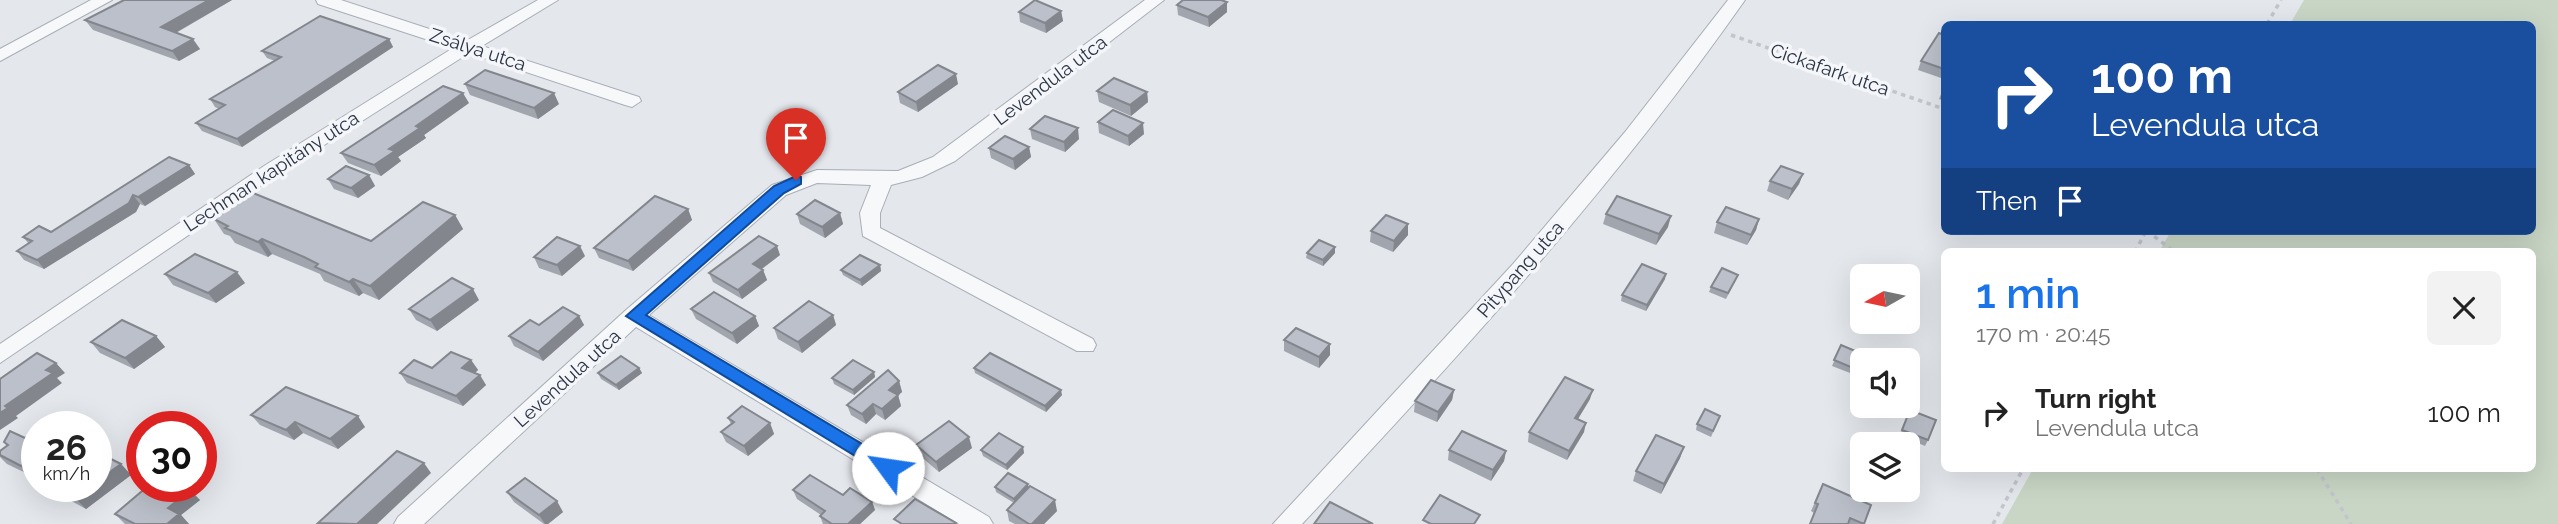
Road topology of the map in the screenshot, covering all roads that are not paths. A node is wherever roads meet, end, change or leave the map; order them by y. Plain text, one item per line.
1 (104, 0) edge
2 (324, 0) edge
3 (550, 0) edge
4 (1156, 0) edge
5 (1737, 0) edge
6 (468, 45) junction
7 (0, 56) edge
8 (632, 101) dead end
9 (883, 179) junction
10 (634, 316) junction
11 (1086, 345) dead end
12 (0, 355) edge
13 (407, 524) edge
14 (980, 524) edge
15 (1286, 524) edge

1 - 7 street
2 - 6 street, Zsálya utca
3 - 6 street, Lechman kapitány utca
4 - 9 street, Levendula utca
5 - 15 street, Pitypang utca
6 - 8 street, Zsálya utca
6 - 12 street, Lechman kapitány utca
9 - 10 street, Levendula utca
9 - 11 street
10 - 13 street, Levendula utca
10 - 14 street

